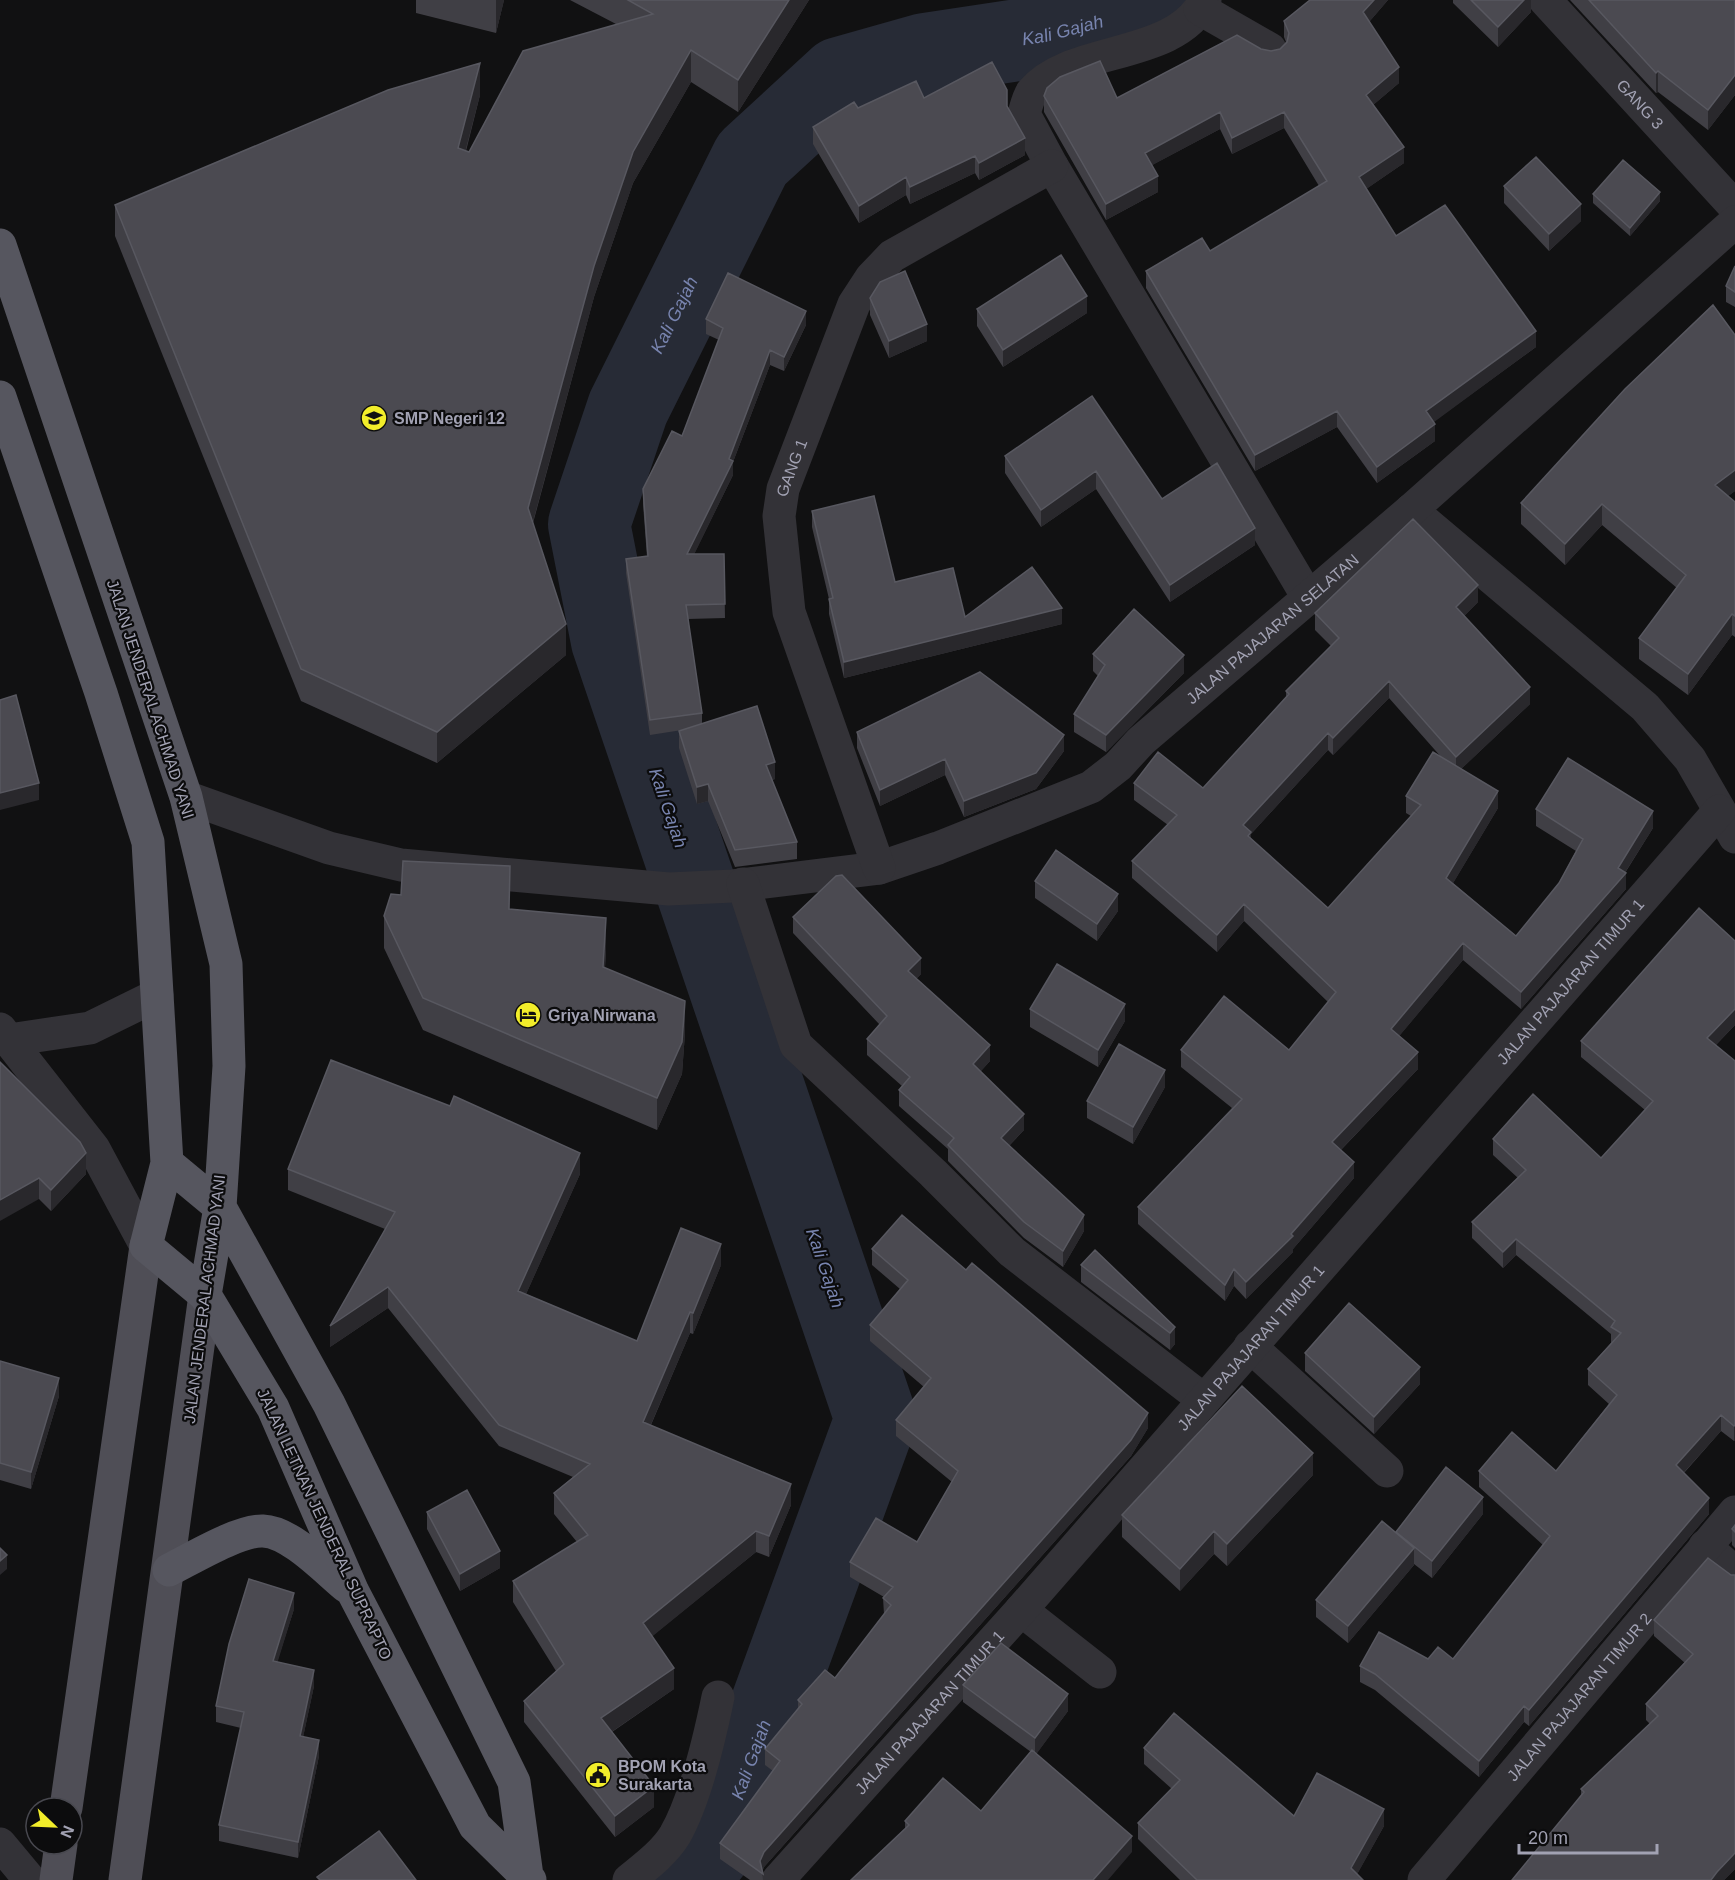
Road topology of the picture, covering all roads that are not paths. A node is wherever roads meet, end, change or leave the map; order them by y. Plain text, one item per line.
1 (1545, 0) edge
2 (1202, 5) edge
3 (1270, 49) edge
4 (1052, 166) junction
5 (1735, 207) edge
6 (1735, 222) edge
7 (0, 245) edge
8 (0, 397) edge
9 (1411, 510) junction
10 (1309, 599) junction
11 (186, 797) junction
12 (1727, 824) edge
13 (879, 868) junction
14 (738, 885) junction
15 (157, 995) junction
16 (5, 1035) edge
17 (167, 1162) junction
18 (220, 1207) junction
19 (146, 1246) junction
20 (205, 1295) junction
21 (1251, 1346) junction
22 (1204, 1400) junction
23 (1387, 1471) dead end
24 (1735, 1512) edge
25 (1705, 1546) junction
26 (169, 1570) junction
27 (1735, 1573) edge
28 (353, 1592) junction
29 (1021, 1610) junction
30 (1100, 1672) dead end
31 (718, 1697) dead end
32 (68, 1796) edge
33 (0, 1844) edge
34 (59, 1856) edge
35 (791, 1876) edge
36 (529, 1878) edge
37 (30, 1880) edge
38 (56, 1880) edge
39 (125, 1880) edge
40 (629, 1880) edge
41 (1424, 1880) edge

1 - 5 street, GANG 3
2 - 3 street
2 - 4 street
4 - 10 street
4 - 13 street, GANG 1
6 - 9 street, JALAN PAJAJARAN SELATAN
7 - 11 highway, JALAN JENDERAL ACHMAD YANI
8 - 15 highway
9 - 10 street, JALAN PAJAJARAN SELATAN
9 - 12 street
10 - 13 street, JALAN PAJAJARAN SELATAN
11 - 14 street, JALAN PAJAJARAN SELATAN
11 - 18 highway, JALAN JENDERAL ACHMAD YANI
12 - 21 street, JALAN PAJAJARAN TIMUR 1
13 - 14 street, JALAN PAJAJARAN SELATAN
14 - 22 street
15 - 16 street
15 - 17 highway
16 - 19 street, JALAN LETNAN JENDERAL SUPRAPTO
17 - 18 highway, JALAN LETNAN JENDERAL SUPRAPTO
17 - 19 highway
18 - 20 highway, JALAN JENDERAL ACHMAD YANI
18 - 36 highway, JALAN LETNAN JENDERAL SUPRAPTO
19 - 20 highway, JALAN LETNAN JENDERAL SUPRAPTO
19 - 32 main road
20 - 26 main road, JALAN JENDERAL ACHMAD YANI
20 - 28 highway, JALAN LETNAN JENDERAL SUPRAPTO
21 - 22 street, JALAN PAJAJARAN TIMUR 1
21 - 23 street
22 - 29 street, JALAN PAJAJARAN TIMUR 1
24 - 25 street, JALAN PAJAJARAN TIMUR 2
25 - 27 street
25 - 41 street, JALAN PAJAJARAN TIMUR 2
26 - 28 highway
26 - 39 main road, JALAN JENDERAL ACHMAD YANI
28 - 36 highway, JALAN LETNAN JENDERAL SUPRAPTO
29 - 30 street
29 - 35 street, JALAN PAJAJARAN TIMUR 1
31 - 40 street
33 - 37 street
34 - 38 main road

